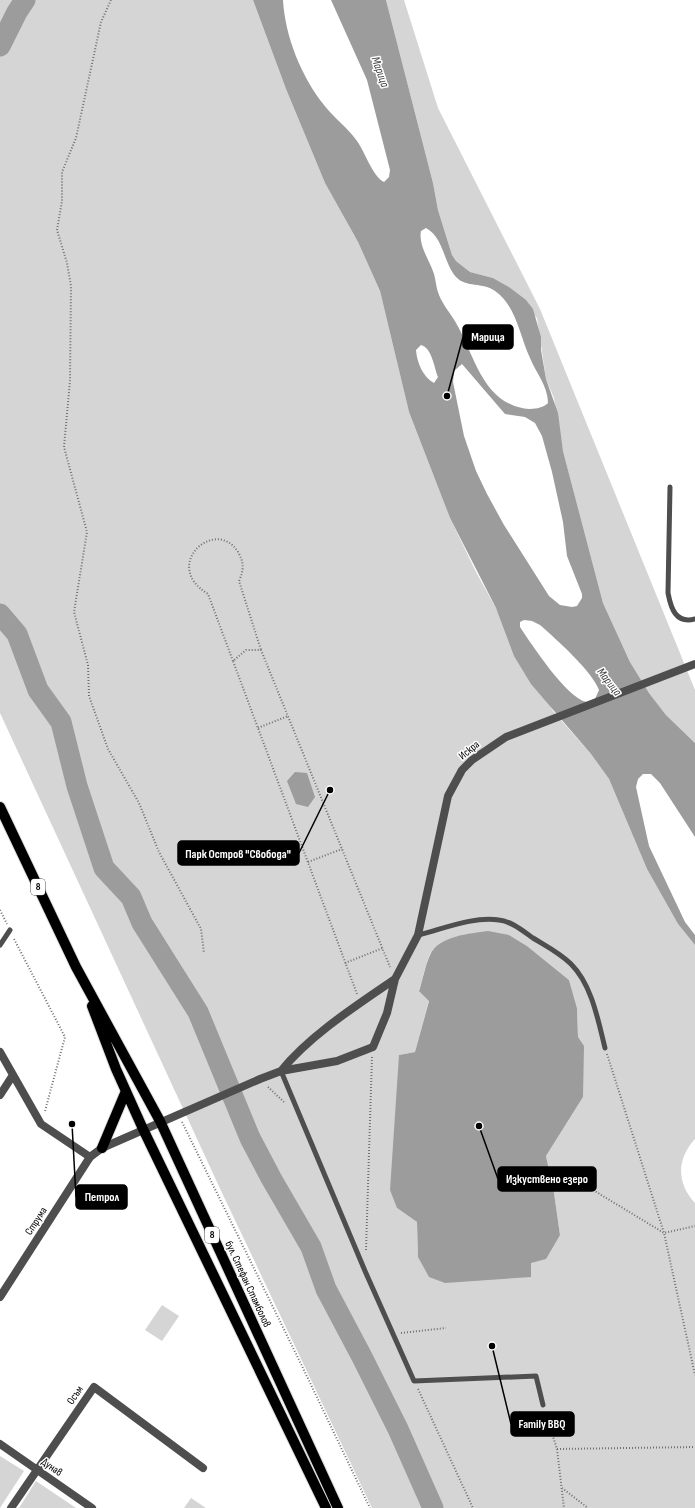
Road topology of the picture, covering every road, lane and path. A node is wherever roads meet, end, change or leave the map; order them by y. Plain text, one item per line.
1 (111, 0) edge
2 (670, 487) dead end
3 (695, 619) edge
4 (261, 650) junction
5 (233, 661) junction
6 (695, 664) edge
7 (288, 716) junction
8 (258, 728) junction
9 (0, 807) edge
10 (342, 849) junction
11 (307, 862) junction
12 (0, 910) edge
13 (10, 930) junction
14 (418, 935) junction
15 (0, 945) edge
16 (383, 948) junction
17 (204, 953) dead end
18 (345, 963) junction
19 (76, 967) junction
20 (395, 980) junction
21 (360, 1003) junction
22 (373, 1047) junction
23 (605, 1048) joint
24 (0, 1052) edge
25 (281, 1071) junction
26 (13, 1075) junction
27 (260, 1079) junction
28 (126, 1091) junction
29 (0, 1095) edge
30 (285, 1103) dead end
31 (178, 1113) junction
32 (160, 1121) junction
33 (42, 1124) junction
34 (143, 1129) junction
35 (102, 1148) junction
36 (90, 1157) junction
37 (565, 1173) dead end
38 (695, 1226) edge
39 (664, 1233) junction
40 (365, 1271) junction
41 (0, 1297) edge
42 (446, 1328) dead end
43 (393, 1334) junction
44 (695, 1375) edge
45 (414, 1381) junction
46 (543, 1405) joint
47 (0, 1444) edge
48 (695, 1447) edge
49 (557, 1449) junction
50 (203, 1468) dead end
51 (38, 1470) junction
52 (562, 1488) junction
53 (11, 1508) edge
54 (92, 1508) edge
55 (326, 1508) edge
56 (338, 1508) edge
57 (370, 1508) edge
58 (473, 1508) edge
59 (564, 1508) edge
60 (588, 1508) edge

1 - 17 path
2 - 3 lane
4 - 5 path
4 - 5 path
4 - 7 path
5 - 8 path
6 - 14 street, Искра
7 - 8 path
7 - 10 path
8 - 11 path
9 - 19 main road, бул. Стефан Стамболов / 8
10 - 11 path
10 - 16 path
11 - 18 path
12 - 13 path
13 - 15 lane
13 - 33 path
14 - 20 street, Искра
14 - 23 lane
16 - 18 path
16 - 20 path
18 - 21 path
19 - 28 main road, бул. Стефан Стамболов / 8
19 - 32 main road, бул. Стефан Стамболов / 8
20 - 21 street
20 - 22 street, Искра
21 - 25 street
22 - 25 street
22 - 40 path
23 - 39 path
24 - 26 street
25 - 27 street
25 - 40 lane
26 - 29 street
26 - 33 street
27 - 30 path
27 - 31 street
28 - 34 main road, бул. Стефан Стамболов / 8
28 - 35 main road
31 - 32 street
31 - 57 path
32 - 34 street
32 - 56 main road, бул. Стефан Стамболов / 8
33 - 36 street
34 - 35 street
34 - 55 main road, бул. Стефан Стамболов / 8
35 - 36 street
36 - 41 street, Струма
37 - 39 path
38 - 39 path
39 - 44 path
40 - 43 lane
42 - 43 path
43 - 45 lane
45 - 46 lane
45 - 58 path
46 - 49 path
47 - 51 street, Дунав
48 - 49 path
49 - 52 path
50 - 51 street, Осъм
51 - 53 street, Осъм
51 - 54 street, Дунав
52 - 59 path
52 - 60 path

